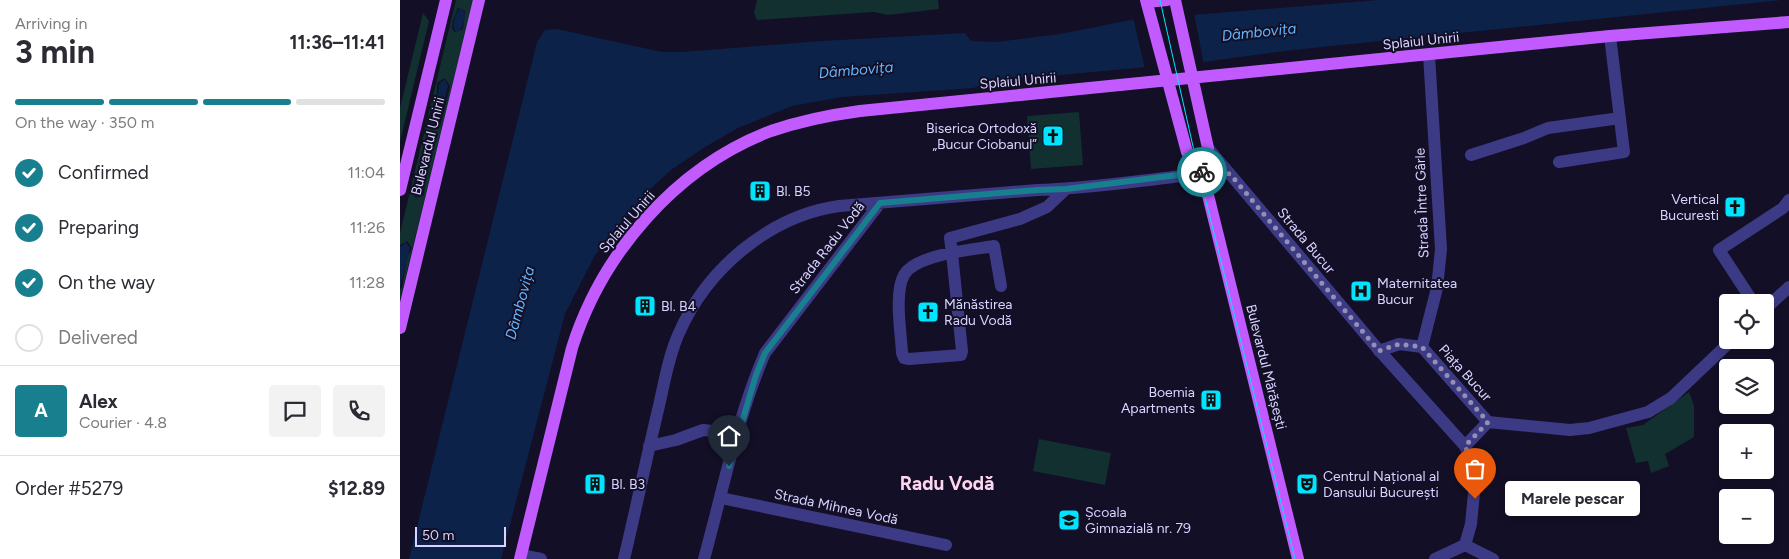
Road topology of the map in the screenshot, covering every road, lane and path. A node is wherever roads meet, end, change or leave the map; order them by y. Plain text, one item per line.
1 (446, 0) edge
2 (479, 0) edge
3 (1167, 0) edge
4 (1175, 0) edge
5 (1146, 1) edge
6 (1789, 22) edge
7 (1610, 36) junction
8 (1429, 55) junction
9 (1192, 73) junction
10 (1167, 82) junction
11 (1620, 118) junction
12 (1208, 148) junction
13 (1471, 155) dead end
14 (1559, 162) dead end
15 (1230, 174) junction
16 (1203, 176) junction
17 (1066, 189) junction
18 (400, 190) edge
19 (1789, 200) edge
20 (880, 203) junction
21 (952, 253) junction
22 (1002, 286) dead end
23 (1789, 287) edge
24 (1748, 294) edge
25 (1774, 301) edge
26 (400, 328) edge
27 (1422, 347) junction
28 (1723, 349) edge
29 (1379, 351) junction
30 (1488, 422) junction
31 (738, 434) junction
32 (649, 446) junction
33 (1465, 446) junction
34 (721, 498) junction
35 (946, 545) dead end
36 (1465, 545) junction
37 (520, 557) edge
38 (540, 559) edge
39 (624, 559) edge
40 (704, 559) edge
41 (1298, 559) edge
42 (1435, 559) edge
43 (1493, 559) edge

1 - 18 main road, Bulevardul Unirii
2 - 26 main road, Bulevardul Unirii
3 - 5 main road
4 - 9 main road, Bulevardul Mărășești
5 - 10 main road, Bulevardul Mărășești
6 - 7 main road, Splaiul Unirii
7 - 8 main road, Splaiul Unirii
7 - 11 street
8 - 9 main road, Splaiul Unirii
8 - 27 street, Strada Între Gârle
9 - 10 main road, Splaiul Unirii
9 - 12 main road, Bulevardul Mărășești
10 - 16 main road, Bulevardul Mărășești
10 - 37 main road, Splaiul Unirii
11 - 13 street
11 - 14 street
12 - 15 street, Strada Bucur
12 - 16 main road, Bulevardul Mărășești
15 - 16 street
15 - 29 street, Strada Bucur
16 - 17 street, Strada Radu Vodă
16 - 41 main road, Bulevardul Mărășești
17 - 20 street, Strada Radu Vodă
17 - 21 street
19 - 24 street
20 - 31 street, Strada Radu Vodă
20 - 32 street
21 - 21 street
21 - 22 street
23 - 25 street
27 - 29 street, Piața Bucur
27 - 30 street, Piața Bucur
28 - 30 street
29 - 33 street
30 - 33 street, Piața Bucur
31 - 32 street
31 - 34 street, Strada Radu Vodă
32 - 39 street
33 - 36 street
34 - 35 street, Strada Mihnea Vodă
34 - 40 street, Strada Radu Vodă
36 - 42 street
36 - 43 street
37 - 38 street

